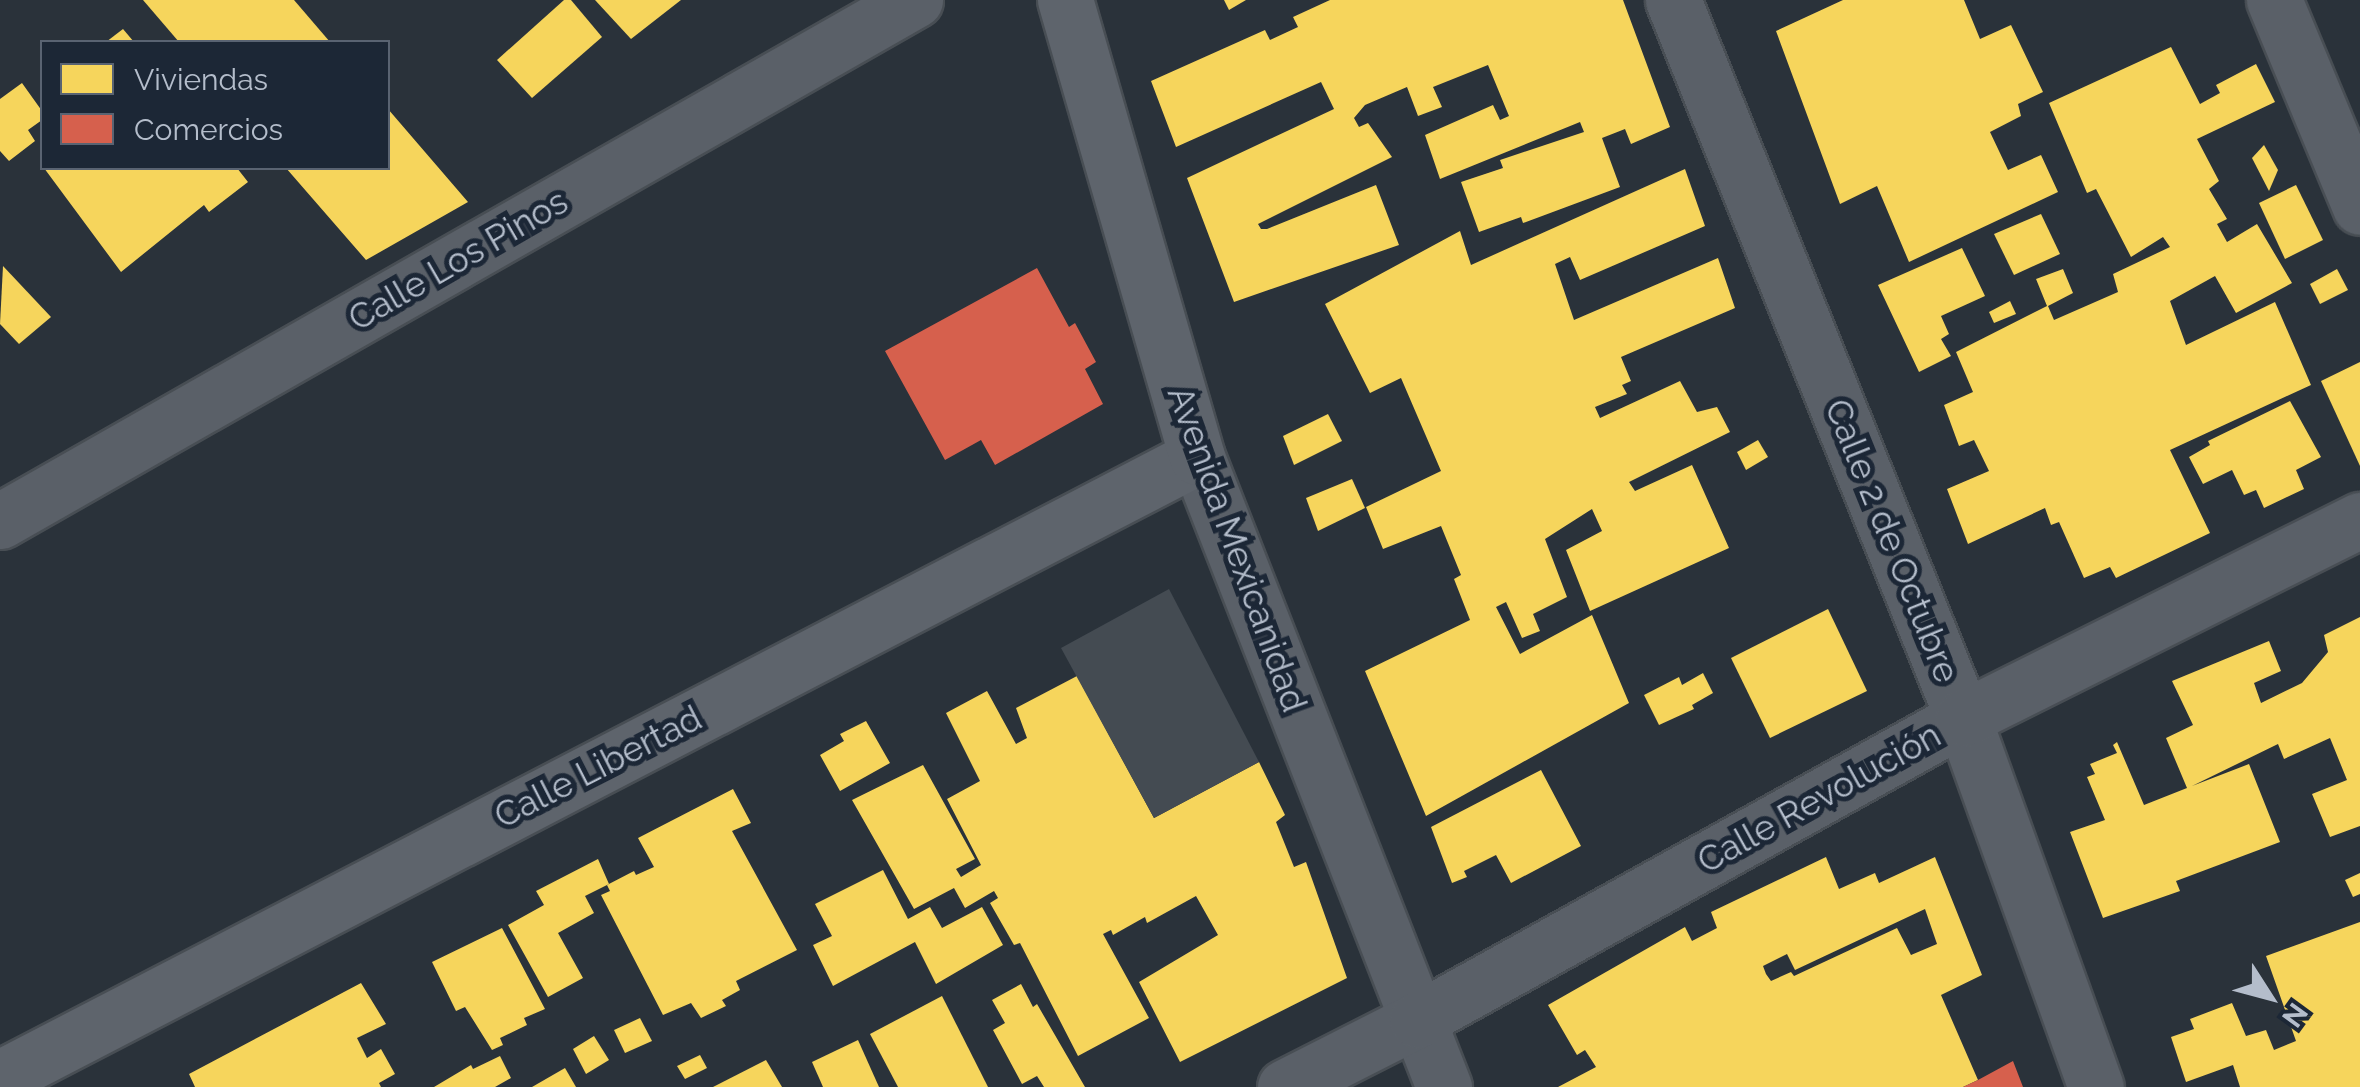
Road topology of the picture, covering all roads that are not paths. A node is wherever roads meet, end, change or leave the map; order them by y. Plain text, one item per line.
1 (915, 0) edge
2 (1066, 0) edge
3 (1673, 0) edge
4 (2274, 0) edge
5 (2360, 207) edge
6 (1197, 457) junction
7 (2360, 520) edge
8 (0, 521) edge
9 (1964, 718) junction
10 (1417, 1020) junction
11 (0, 1078) edge
12 (1285, 1087) edge
13 (1444, 1087) edge
14 (2096, 1087) edge

1 - 8 street, Calle Los Pinos
2 - 6 main road, Avenida Mexicanidad
3 - 9 street, Calle 2 de Octubre
4 - 5 street
6 - 10 street, Avenida Mexicanidad
6 - 11 main road, Calle Libertad
7 - 9 street, Calle Revolución
9 - 10 street, Calle Revolución
9 - 14 street, Calle 2 de Octubre
10 - 12 street, Calle Revolución
10 - 13 street, Avenida Mexicanidad

